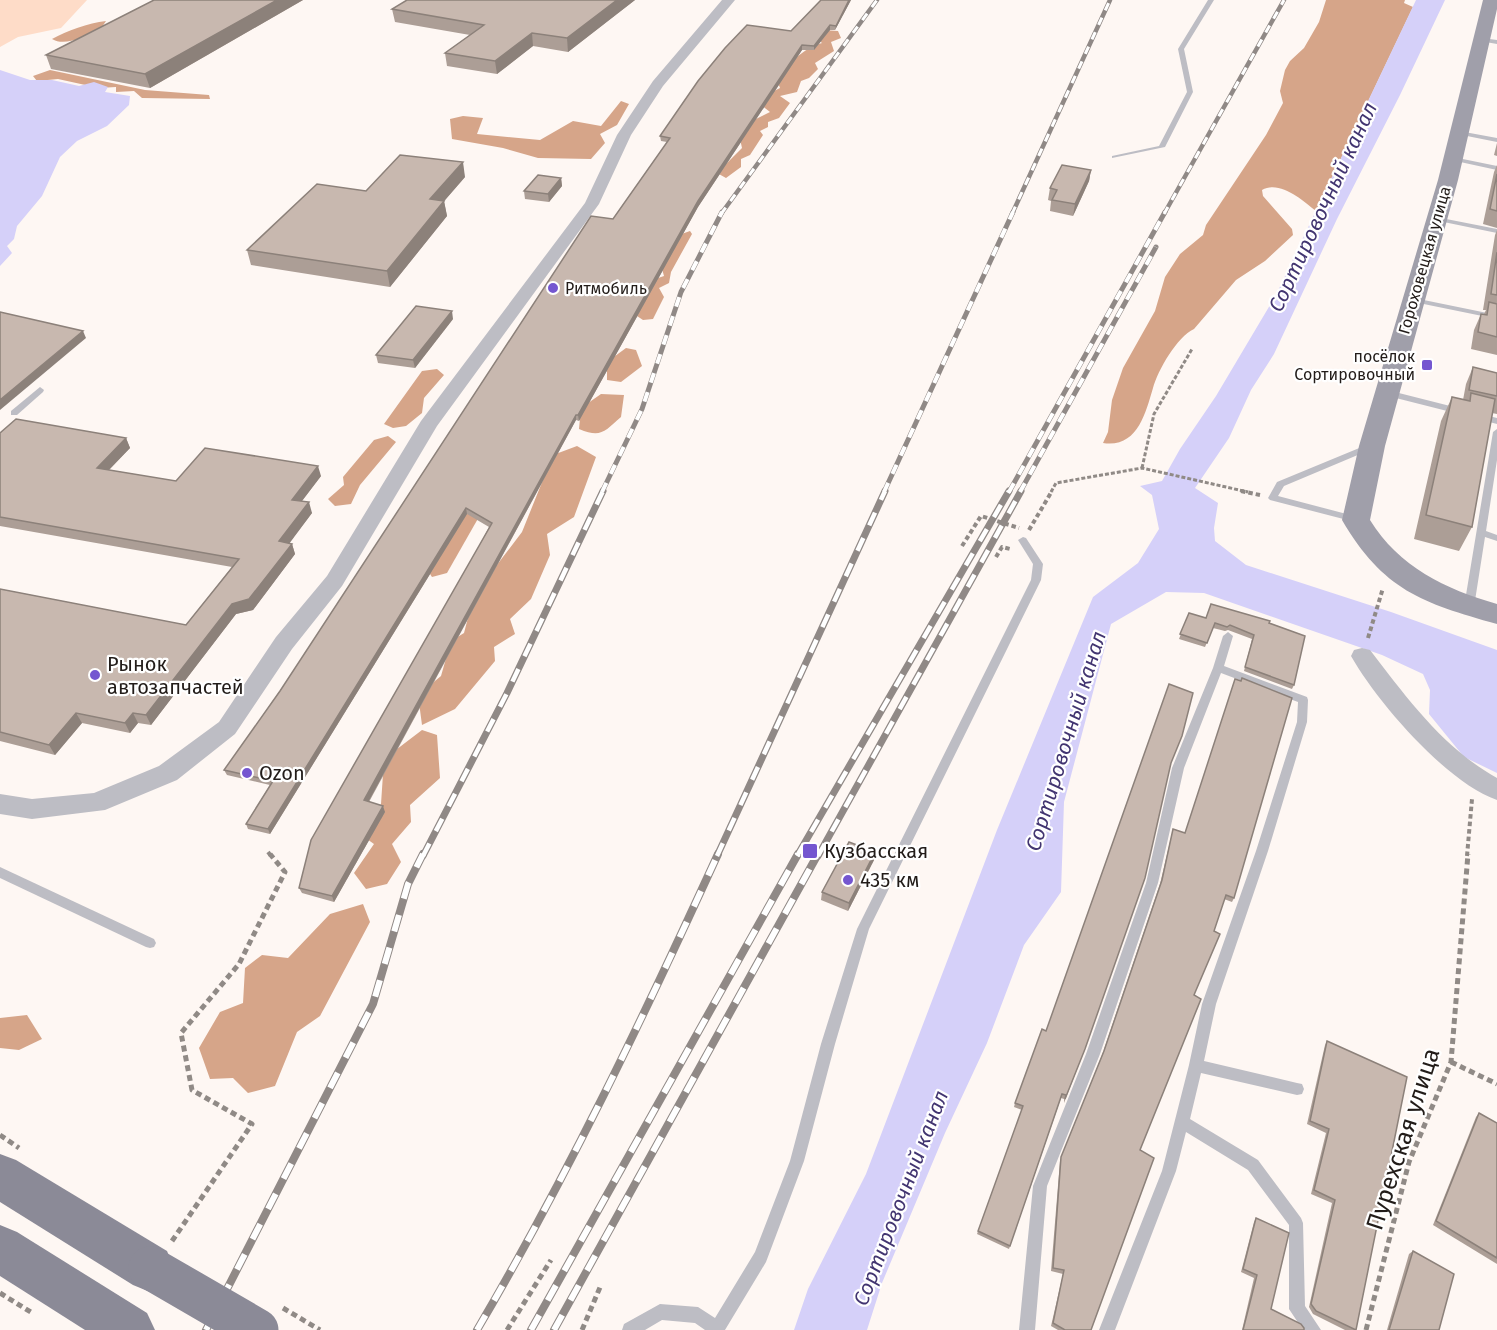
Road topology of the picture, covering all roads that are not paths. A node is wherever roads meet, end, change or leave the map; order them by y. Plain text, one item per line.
1 (729, 0) edge
2 (1211, 0) edge
3 (1491, 0) edge
4 (1489, 41) edge
5 (1459, 133) junction
6 (1497, 140) edge
7 (1114, 157) dead end
8 (1452, 159) junction
9 (1497, 168) edge
10 (1436, 219) junction
11 (1497, 231) edge
12 (1412, 299) junction
13 (1497, 317) edge
14 (40, 390) dead end
15 (1387, 393) junction
16 (14, 413) dead end
17 (1497, 421) edge
18 (1497, 432) edge
19 (1372, 446) junction
20 (1494, 467) edge
21 (1356, 520) junction
22 (1481, 533) junction
23 (1497, 538) edge
24 (1023, 540) road end
25 (1483, 611) edge
26 (1228, 636) dead end
27 (1362, 656) road end
28 (1218, 668) junction
29 (1497, 790) edge
30 (0, 804) edge
31 (0, 872) edge
32 (150, 943) dead end
33 (1196, 1065) junction
34 (1297, 1089) dead end
35 (1182, 1122) junction
36 (0, 1176) edge
37 (0, 1249) edge
38 (122, 1325) edge
39 (257, 1330) edge
40 (630, 1330) edge
41 (717, 1330) edge
42 (1027, 1330) edge
43 (1107, 1330) edge
44 (1313, 1330) edge

1 - 30 street
2 - 7 lane
3 - 4 street, Гороховецкая улица
4 - 5 street, Гороховецкая улица
5 - 6 lane
5 - 8 street, Гороховецкая улица
8 - 9 lane
8 - 10 street, Гороховецкая улица
10 - 11 lane
10 - 12 street, Гороховецкая улица
12 - 13 lane
12 - 15 street, Гороховецкая улица
14 - 16 lane
15 - 17 lane
15 - 19 street, Гороховецкая улица
18 - 20 lane
19 - 21 street, Гороховецкая улица
19 - 21 lane
20 - 22 lane
21 - 25 street
22 - 23 lane
22 - 25 lane
24 - 41 lane
26 - 28 lane
27 - 29 street
28 - 33 lane
28 - 42 lane
31 - 32 lane
33 - 34 lane
33 - 35 lane
35 - 43 lane
35 - 44 lane
36 - 39 main road, bridge
37 - 38 main road
40 - 41 lane

